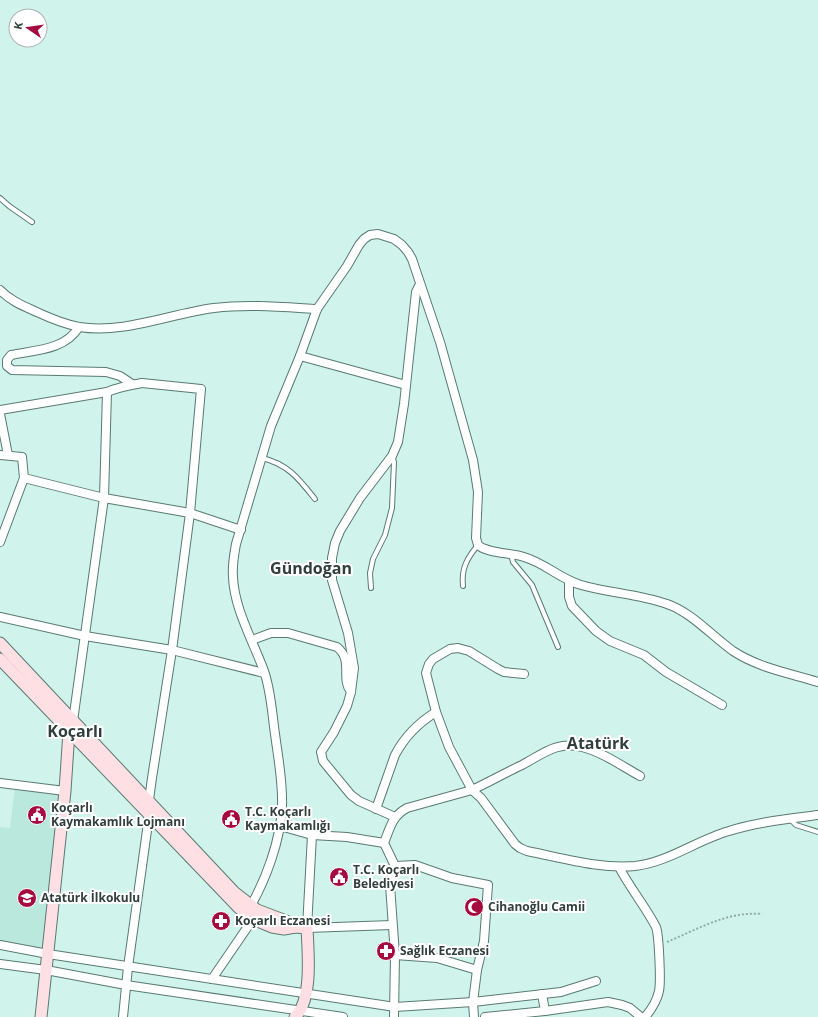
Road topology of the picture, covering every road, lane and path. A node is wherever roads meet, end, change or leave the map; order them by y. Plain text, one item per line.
1 (0, 198) edge
2 (32, 222) dead end
3 (420, 284) junction
4 (1, 293) edge
5 (317, 309) junction
6 (79, 326) junction
7 (300, 356) junction
8 (132, 384) junction
9 (406, 385) junction
10 (107, 392) junction
11 (0, 410) edge
12 (0, 414) edge
13 (4, 455) edge
14 (392, 456) junction
15 (262, 458) junction
16 (24, 478) junction
17 (104, 498) junction
18 (316, 499) dead end
19 (190, 513) junction
20 (241, 530) junction
21 (0, 542) edge
22 (478, 545) junction
23 (511, 553) junction
24 (569, 581) junction
25 (463, 586) dead end
26 (371, 588) dead end
27 (0, 617) edge
28 (85, 636) junction
29 (252, 640) junction
30 (0, 643) edge
31 (558, 647) dead end
32 (172, 650) junction
33 (0, 659) edge
34 (264, 673) junction
35 (524, 674) dead end
36 (818, 682) edge
37 (351, 692) junction
38 (722, 705) dead end
39 (436, 712) junction
40 (71, 726) junction
41 (82, 731) junction
42 (78, 742) junction
43 (640, 776) dead end
44 (0, 783) edge
45 (472, 790) junction
46 (65, 791) junction
47 (149, 800) junction
48 (376, 809) junction
49 (818, 814) edge
50 (149, 816) junction
51 (395, 817) junction
52 (790, 819) junction
53 (280, 826) junction
54 (818, 832) edge
55 (312, 835) junction
56 (384, 843) junction
57 (395, 866) junction
58 (620, 867) junction
59 (250, 913) junction
60 (762, 914) dead end
61 (392, 925) junction
62 (307, 928) junction
63 (0, 945) edge
64 (659, 946) junction
65 (48, 954) junction
66 (395, 955) junction
67 (0, 964) edge
68 (128, 967) junction
69 (46, 970) junction
70 (477, 970) junction
71 (212, 979) junction
72 (596, 981) dead end
73 (126, 985) junction
74 (306, 993) junction
75 (542, 994) junction
76 (474, 1002) junction
77 (395, 1007) junction
78 (545, 1011) junction
79 (298, 1014) edge
80 (333, 1016) edge
81 (41, 1017) edge
82 (123, 1017) edge
83 (343, 1017) edge
84 (394, 1017) edge
85 (474, 1017) edge
86 (485, 1017) edge
87 (641, 1017) edge
88 (644, 1017) edge

1 - 2 lane
3 - 5 street
3 - 9 street
3 - 22 street
4 - 6 street
5 - 6 street
5 - 7 street
6 - 8 street
7 - 9 street
7 - 15 street
8 - 10 street
8 - 19 street
9 - 14 street
10 - 11 street
10 - 17 street
12 - 13 street
13 - 16 street
14 - 26 lane
14 - 37 street
15 - 18 lane
15 - 20 street
16 - 17 street
16 - 21 street
17 - 19 street
17 - 28 street
19 - 20 street
19 - 32 street
20 - 29 street
22 - 23 street
22 - 25 lane
23 - 24 street
23 - 31 lane
24 - 36 street
24 - 38 street
27 - 28 street
28 - 32 street
28 - 40 street
29 - 34 street
29 - 37 street
30 - 40 main road
32 - 34 street
32 - 47 street
33 - 40 main road
34 - 53 street
35 - 39 street
37 - 48 street
39 - 45 street
39 - 48 street
40 - 41 main road
40 - 42 main road
40 - 46 main road
41 - 42 main road
41 - 47 main road
42 - 46 main road
42 - 50 main road
43 - 45 street
44 - 46 street
45 - 51 street
45 - 58 street
46 - 65 main road
47 - 50 street
47 - 59 main road
48 - 51 street
49 - 52 street
50 - 59 main road
50 - 68 street
51 - 56 street
52 - 54 lane
52 - 58 street
53 - 55 street
53 - 59 street
55 - 56 street
55 - 62 street
56 - 57 street
57 - 61 street
57 - 70 street
58 - 64 street
59 - 62 main road
59 - 71 street
60 - 64 path
61 - 62 street
61 - 66 street
62 - 74 main road
63 - 65 street
64 - 88 street
65 - 68 street
65 - 69 main road
66 - 70 street
66 - 77 street
67 - 69 street
68 - 71 street
68 - 73 street
69 - 73 street
69 - 81 main road
70 - 76 street
71 - 74 street
72 - 75 street
73 - 79 street
73 - 82 street
74 - 77 street
74 - 79 main road
75 - 76 street
75 - 78 street
76 - 77 street
76 - 85 street
77 - 84 street
78 - 86 street
78 - 87 street
79 - 80 street
80 - 83 street

